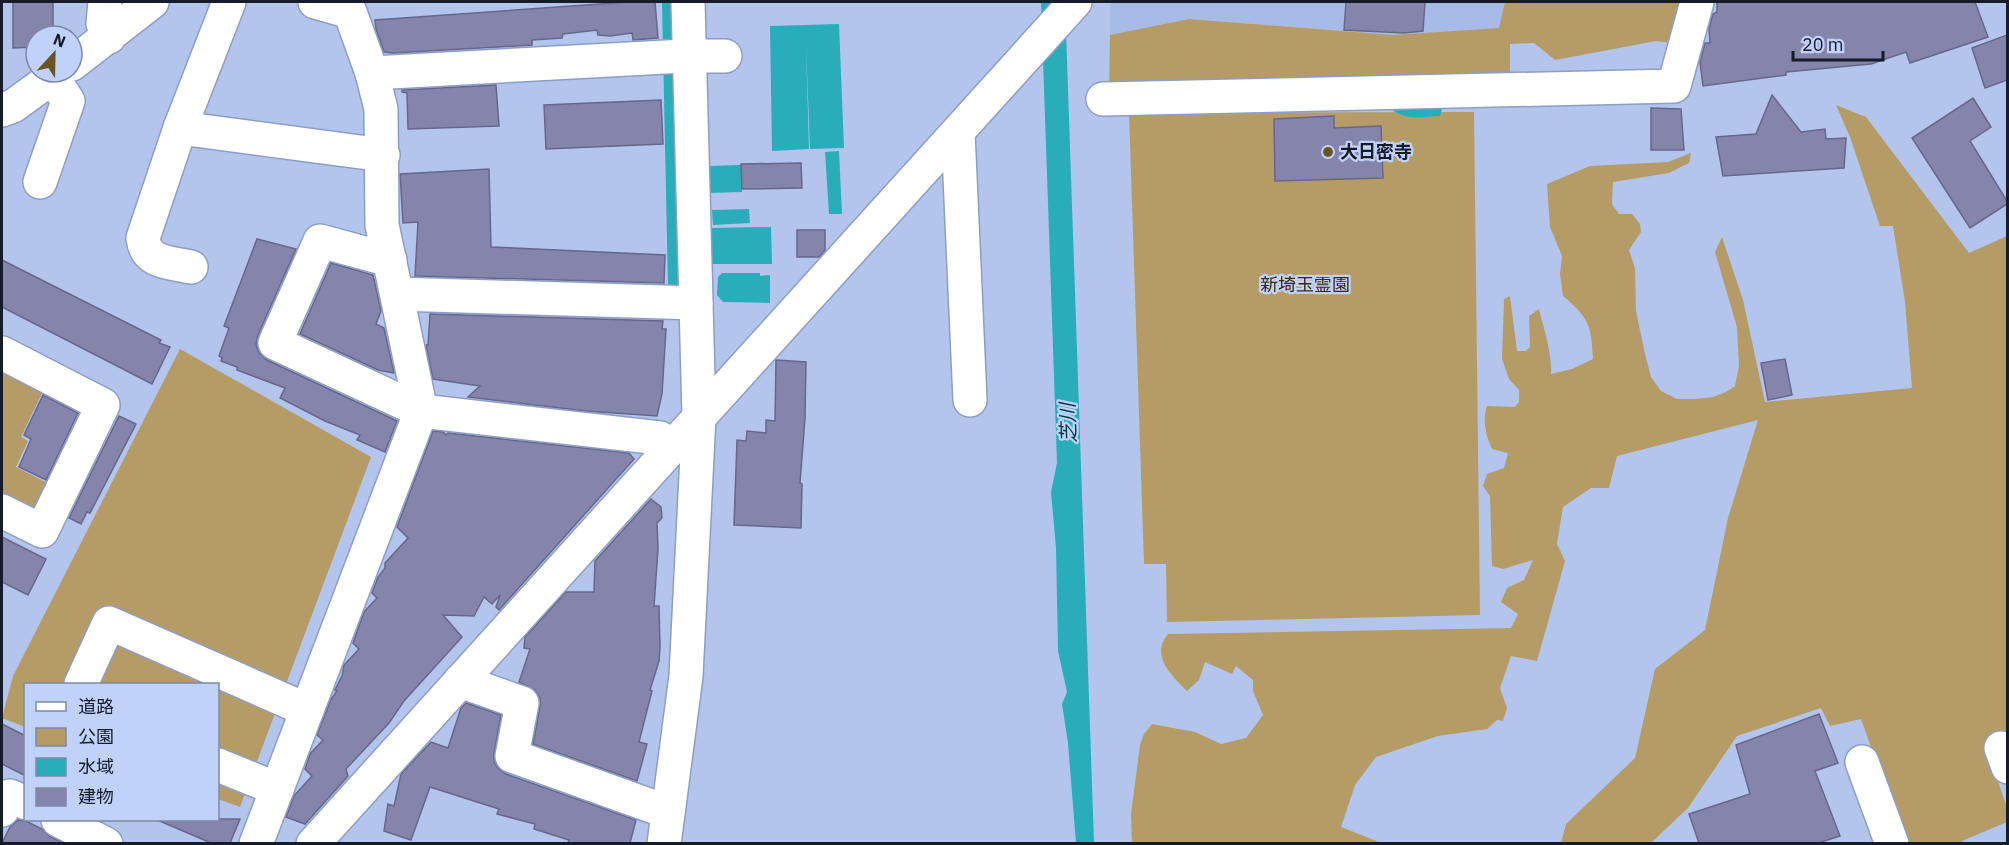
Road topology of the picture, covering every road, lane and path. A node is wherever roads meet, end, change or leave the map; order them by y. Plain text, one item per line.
1 (105, 2) edge
2 (152, 2) edge
3 (229, 2) edge
4 (315, 2) edge
5 (688, 2) edge
6 (1075, 2) edge
7 (1697, 2) edge
8 (352, 7) edge
9 (109, 37) junction
10 (84, 55) edge
11 (689, 56) junction
12 (725, 56) dead end
13 (372, 73) junction
14 (44, 84) edge
15 (65, 84) edge
16 (1103, 99) dead end
17 (2, 110) edge
18 (180, 128) junction
19 (958, 132) junction
20 (383, 155) junction
21 (40, 182) dead end
22 (390, 260) junction
23 (191, 267) dead end
24 (397, 294) junction
25 (696, 303) junction
26 (2, 353) edge
27 (970, 400) dead end
28 (421, 411) junction
29 (699, 416) junction
30 (672, 447) junction
31 (2, 511) edge
32 (460, 681) junction
33 (81, 683) edge
34 (307, 710) junction
35 (2007, 749) edge
36 (1862, 762) dead end
37 (219, 765) edge
38 (2007, 767) edge
39 (277, 789) junction
40 (24, 802) edge
41 (2, 810) edge
42 (62, 821) edge
43 (666, 828) edge
44 (106, 843) edge
45 (256, 843) edge
46 (313, 843) edge
47 (1892, 843) edge

1 - 9 street
2 - 9 street
3 - 18 street
4 - 8 street
5 - 11 street
6 - 19 street
7 - 16 street
8 - 13 street
9 - 10 street
11 - 12 street
11 - 13 street
11 - 25 street
13 - 20 street
14 - 17 street
15 - 21 street
18 - 20 street
18 - 23 street
19 - 27 street
19 - 29 street
20 - 22 street
22 - 24 street
22 - 28 street
24 - 25 street
24 - 28 street
25 - 29 street
26 - 31 street
28 - 30 street
28 - 34 street
29 - 30 street
29 - 43 street
30 - 32 street
32 - 43 street
32 - 46 street
33 - 34 street
34 - 39 street
35 - 38 street
36 - 47 street
37 - 39 street
39 - 45 street
40 - 41 street
42 - 44 street

